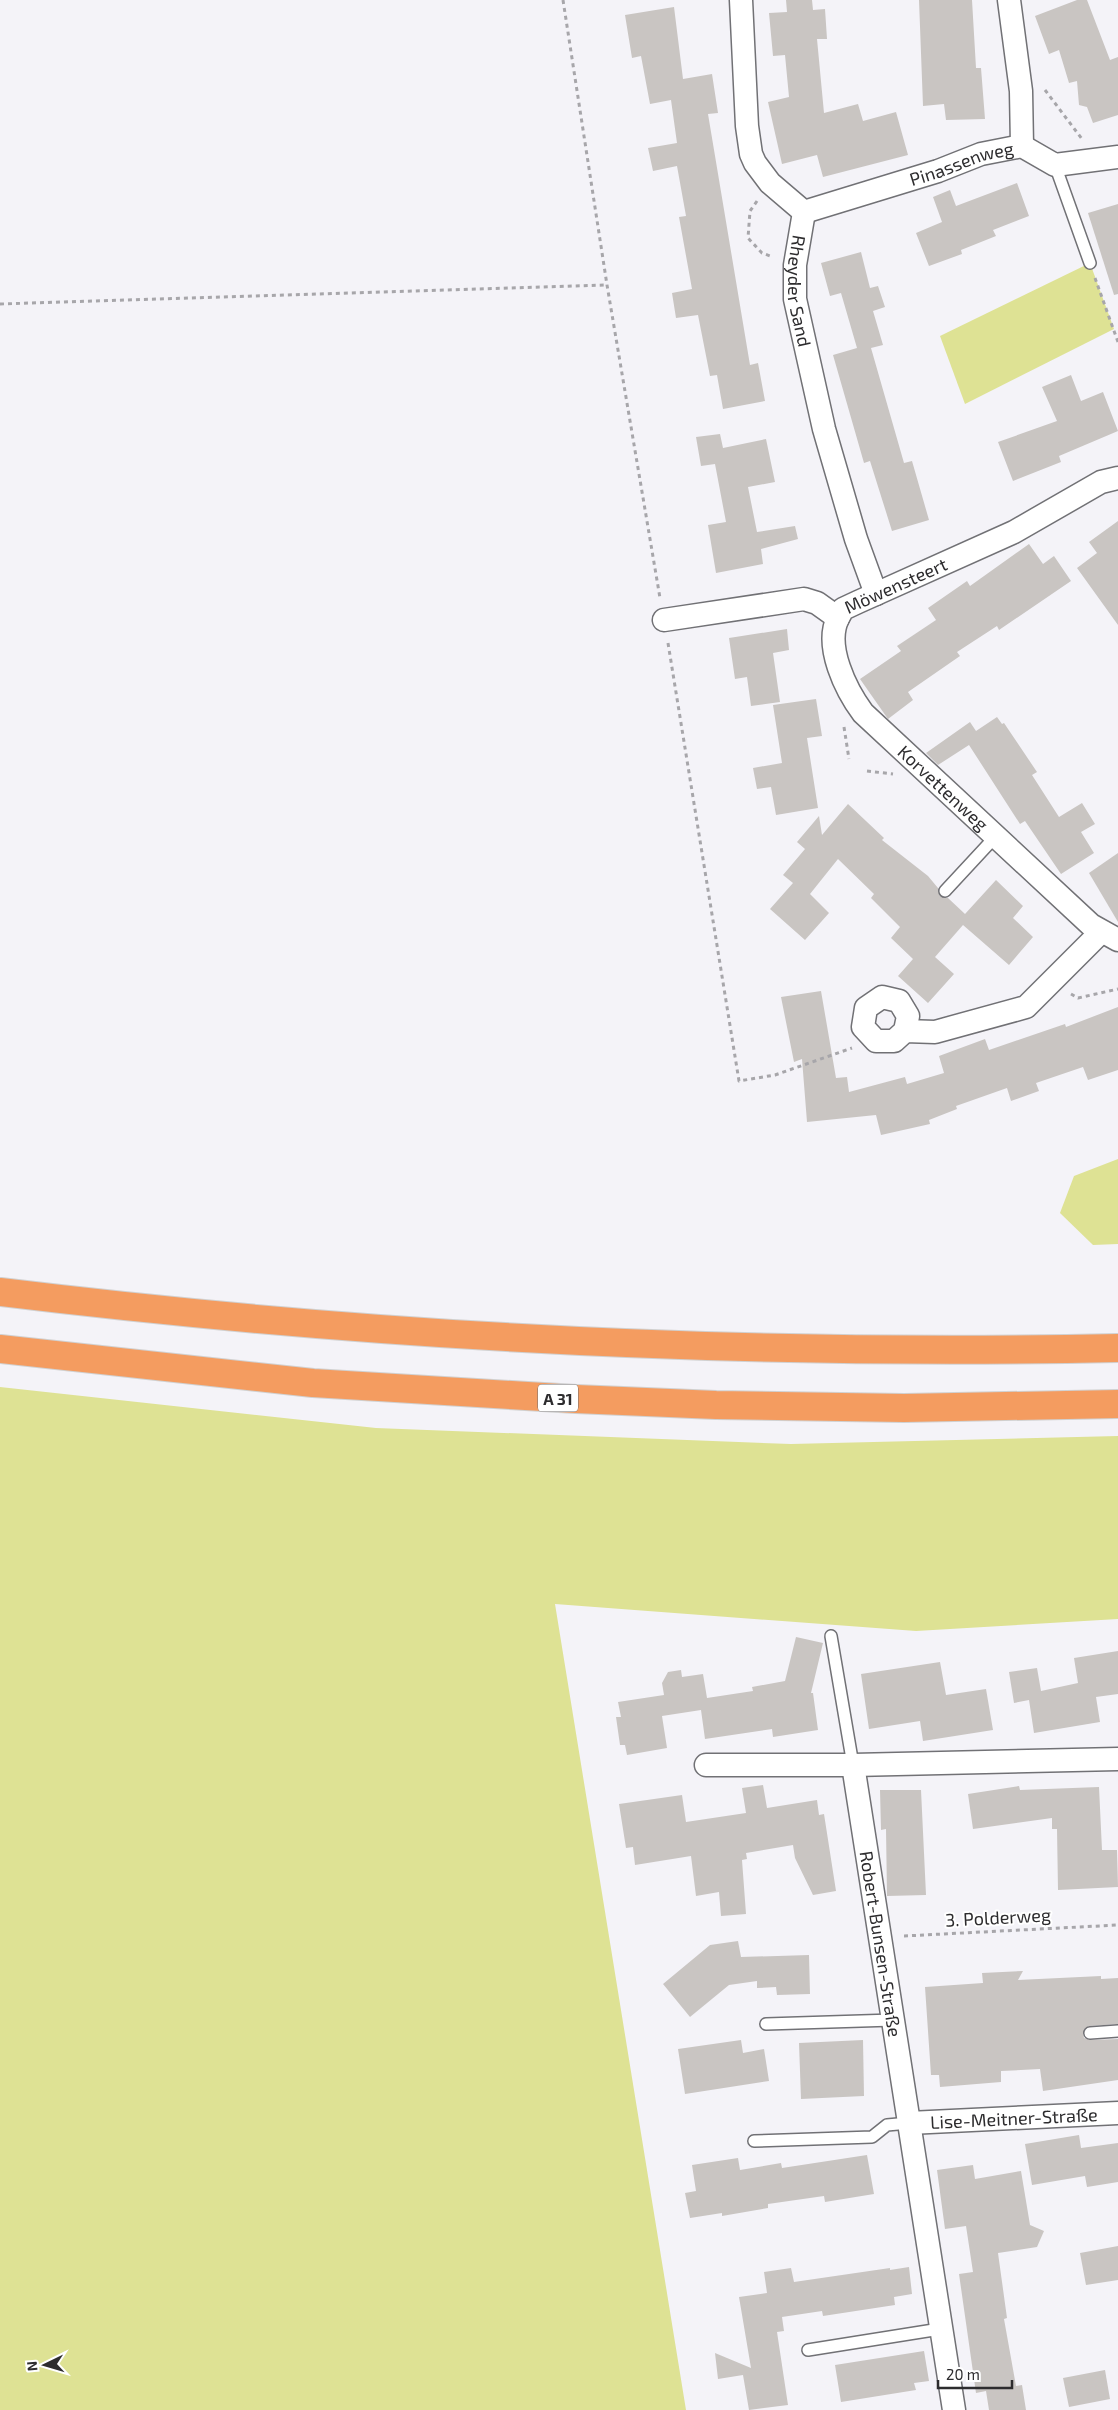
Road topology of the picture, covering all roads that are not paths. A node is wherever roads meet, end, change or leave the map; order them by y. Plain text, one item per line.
1 (741, 0) edge
2 (1009, 0) edge
3 (1022, 146) junction
4 (1107, 159) edge
5 (1055, 165) junction
6 (804, 212) junction
7 (1090, 263) road end
8 (1118, 478) edge
9 (876, 594) junction
10 (838, 618) junction
11 (664, 620) road end
12 (996, 836) junction
13 (945, 891) dead end
14 (1109, 936) edge
15 (905, 1031) junction
16 (0, 1292) edge
17 (1118, 1348) edge
18 (0, 1349) edge
19 (1118, 1404) edge
20 (831, 1636) dead end
21 (1118, 1759) edge
22 (706, 1765) dead end
23 (853, 1765) junction
24 (893, 2020) junction
25 (766, 2024) dead end
26 (1118, 2031) edge
27 (1090, 2033) dead end
28 (1118, 2113) edge
29 (909, 2123) junction
30 (754, 2141) dead end
31 (940, 2329) junction
32 (808, 2350) dead end
33 (954, 2410) edge

1 - 6 street, Rheyder Sand
2 - 3 street
3 - 5 street, Pinassenweg
3 - 6 street, Pinassenweg
4 - 5 street
5 - 7 lane
6 - 9 street, Rheyder Sand
8 - 9 street, Möwensteert
9 - 10 street, Möwensteert
10 - 11 street, Möwensteert
10 - 12 street, Korvettenweg
12 - 13 lane
12 - 14 street, Korvettenweg
14 - 15 street, Korvettenweg
15 - 15 street, Korvettenweg
16 - 17 highway
18 - 19 highway, A 31
20 - 23 lane
21 - 23 street
22 - 23 street
23 - 24 street, Robert-Bunsen-Straße
24 - 25 lane
24 - 29 street, Robert-Bunsen-Straße
26 - 27 lane
28 - 29 street, Lise-Meitner-Straße
29 - 30 lane
29 - 31 street, Robert-Bunsen-Straße
31 - 32 lane
31 - 33 street, Robert-Bunsen-Straße

